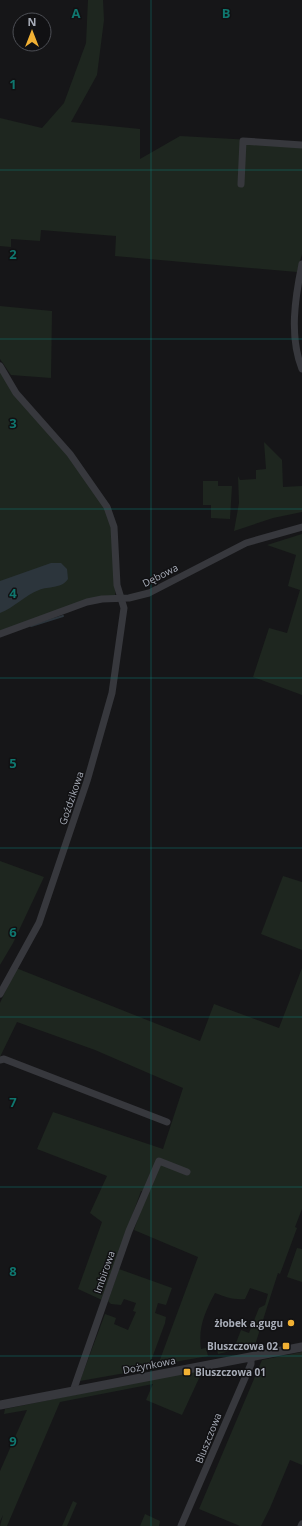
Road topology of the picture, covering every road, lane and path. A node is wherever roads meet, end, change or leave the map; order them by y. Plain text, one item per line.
1 (302, 145) edge
2 (241, 184) dead end
3 (302, 264) edge
4 (0, 366) edge
5 (302, 369) edge
6 (302, 527) edge
7 (120, 598) junction
8 (0, 634) edge
9 (0, 994) edge
10 (0, 1060) edge
11 (167, 1122) dead end
12 (187, 1172) dead end
13 (302, 1347) edge
14 (251, 1357) junction
15 (73, 1391) junction
16 (0, 1405) edge
17 (181, 1526) edge

1 - 2 street
3 - 5 street
4 - 7 street, Goździkowa
6 - 7 street, Dębowa
7 - 8 street, Dębowa
7 - 9 street, Goździkowa
10 - 11 street
12 - 15 street, Imbirowa
13 - 14 street, Dożynkowa
14 - 15 street, Dożynkowa
14 - 17 street, Bluszczowa
15 - 16 street, Dożynkowa

